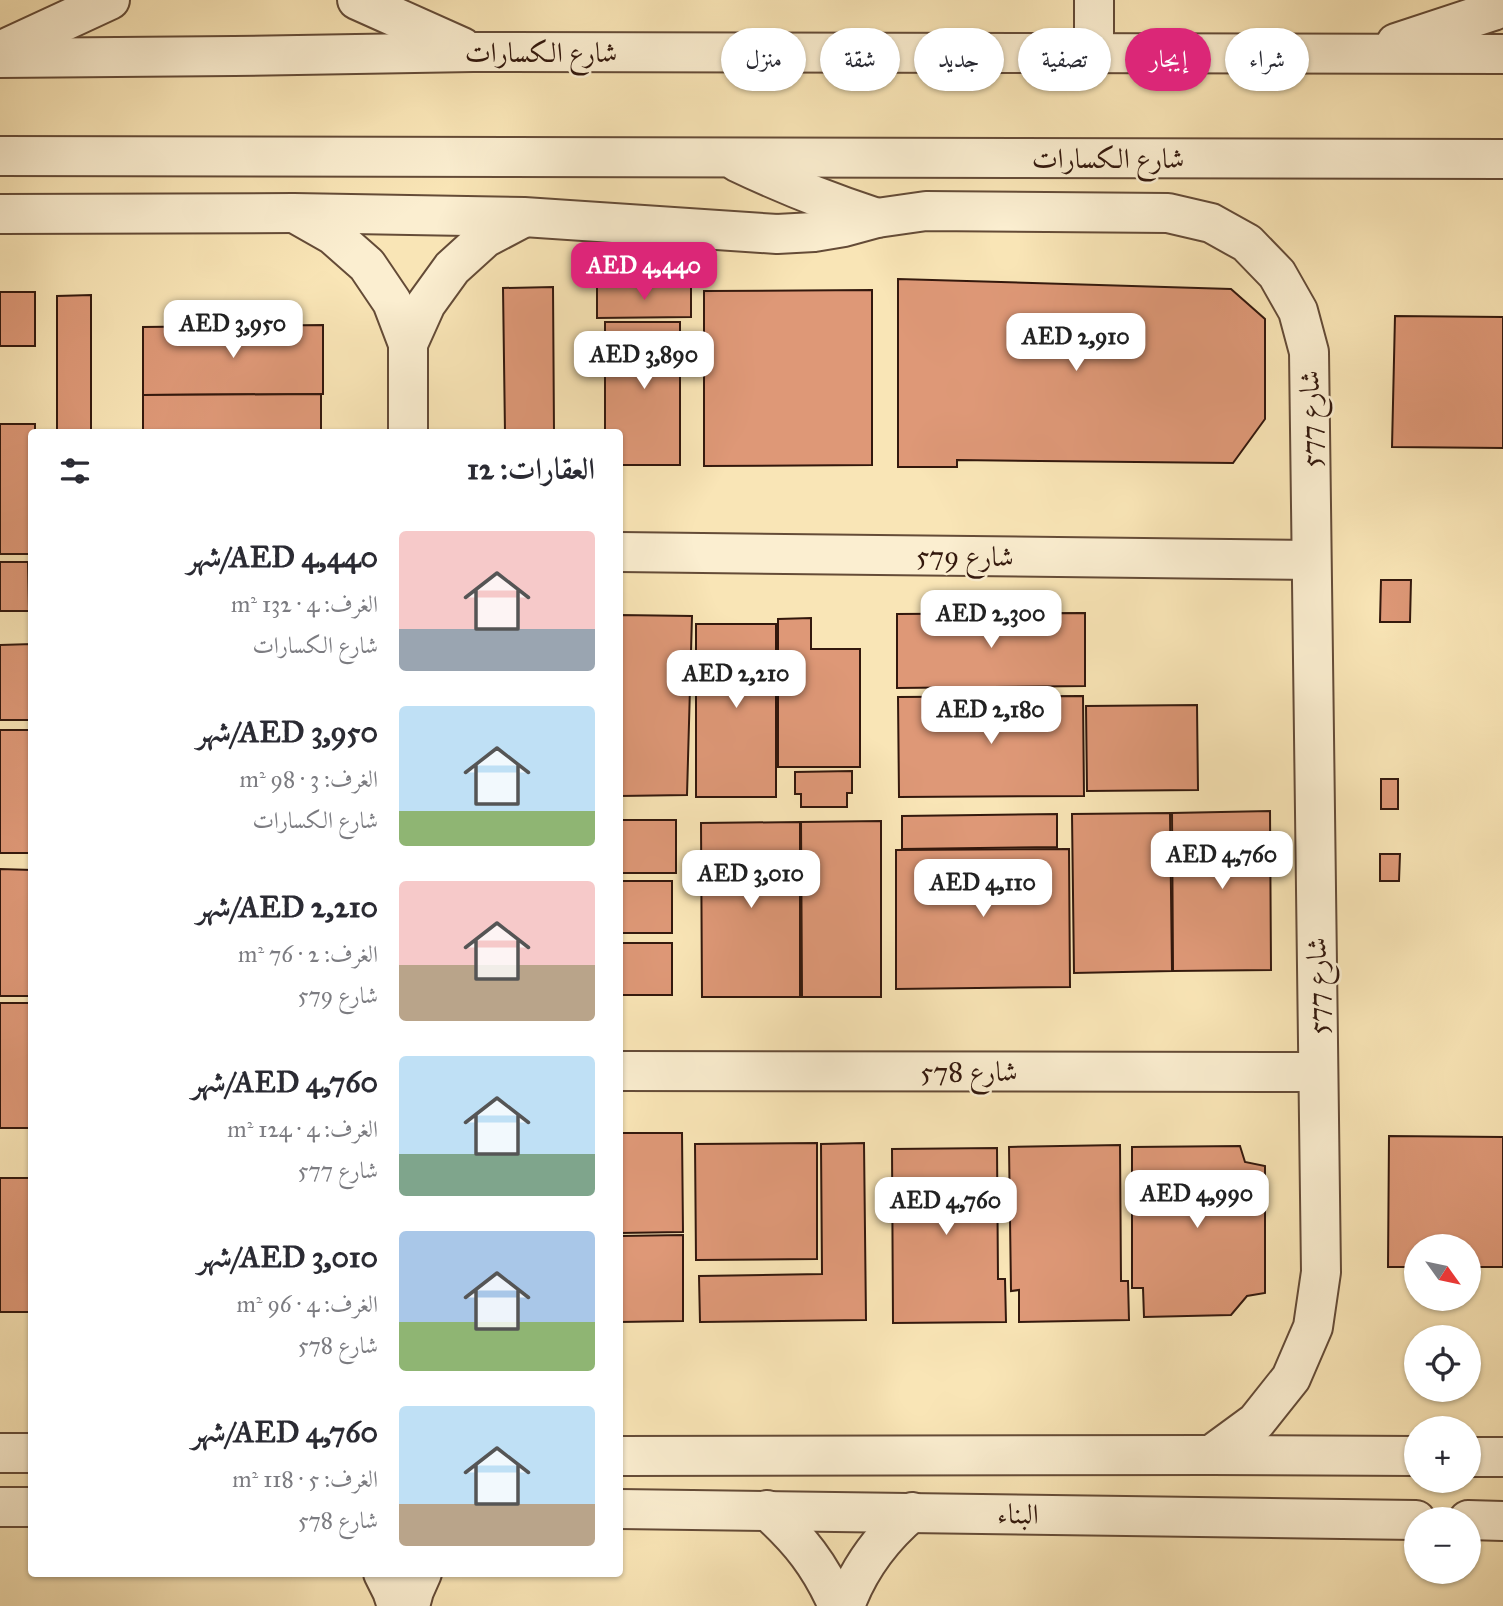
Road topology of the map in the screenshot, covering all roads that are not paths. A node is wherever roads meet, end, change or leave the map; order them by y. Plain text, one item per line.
1 (110, 0) edge
2 (357, 0) edge
3 (1094, 0) edge
4 (1503, 7) edge
5 (1094, 28) edge
6 (0, 51) edge
7 (473, 52) junction
8 (1018, 52) edge
9 (1111, 52) edge
10 (1362, 54) junction
11 (1503, 54) edge
12 (0, 58) edge
13 (0, 156) edge
14 (729, 158) junction
15 (1503, 159) edge
16 (294, 213) junction
17 (0, 214) edge
18 (524, 217) junction
19 (877, 218) junction
20 (1277, 274) joint
21 (408, 344) junction
22 (408, 429) edge
23 (623, 552) edge
24 (1311, 560) junction
25 (623, 1071) edge
26 (1318, 1072) junction
27 (0, 1453) edge
28 (28, 1453) edge
29 (1211, 1455) junction
30 (623, 1456) edge
31 (1404, 1456) edge
32 (1481, 1457) edge
33 (1503, 1457) edge
34 (0, 1507) edge
35 (28, 1507) edge
36 (623, 1509) edge
37 (767, 1510) junction
38 (912, 1512) junction
39 (1404, 1520) edge
40 (1481, 1520) edge
41 (1503, 1521) edge
42 (385, 1577) edge
43 (420, 1577) edge
44 (397, 1606) edge
45 (410, 1606) edge
46 (838, 1606) edge
47 (845, 1606) edge

1 - 6 street
2 - 7 street
3 - 5 street
4 - 10 street
7 - 8 street, شارع الكسارات
7 - 12 street, شارع الكسارات
9 - 10 street, شارع الكسارات
10 - 11 street, شارع الكسارات
13 - 14 street, شارع الكسارات
14 - 15 street, شارع الكسارات
14 - 19 street
16 - 17 street, شارع الكسارات
16 - 18 street, شارع الكسارات
16 - 21 street
18 - 19 street, شارع الكسارات
18 - 21 street
19 - 20 street, شارع الكسارات
20 - 24 street, شارع 577
21 - 22 street
23 - 24 street, شارع 579
24 - 26 street, شارع 577
25 - 26 street, شارع 578
26 - 29 street, شارع 577
27 - 28 street
29 - 30 street, البناء
29 - 31 street, البناء
32 - 33 street
34 - 35 street
36 - 37 street, البناء
37 - 38 street, البناء
37 - 46 street
38 - 39 street, البناء
38 - 47 street
40 - 41 street
42 - 44 street
43 - 45 street

